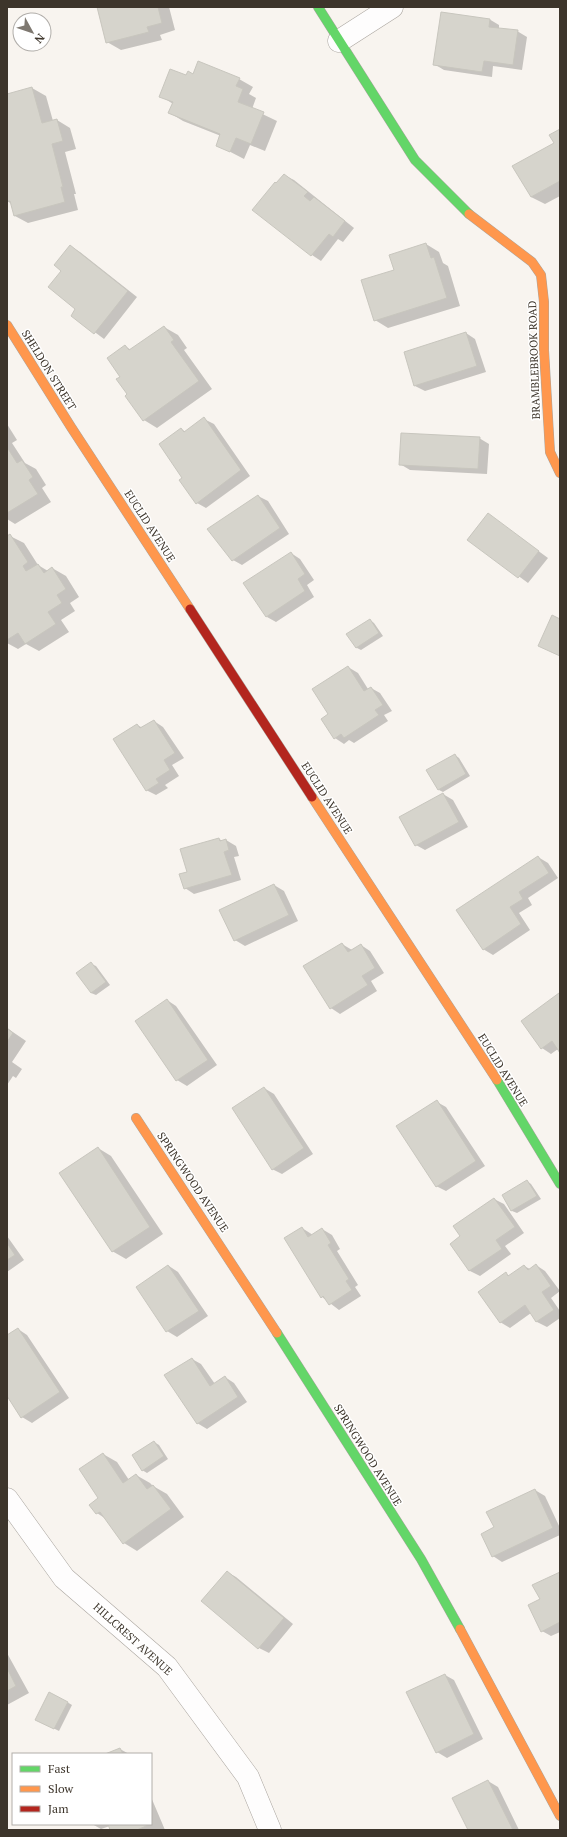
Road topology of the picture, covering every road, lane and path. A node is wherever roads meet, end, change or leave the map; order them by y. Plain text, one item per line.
1 (318, 7) edge
2 (392, 7) edge
3 (339, 41) junction
4 (7, 325) edge
5 (71, 427) joint
6 (560, 473) edge
7 (136, 1118) dead end
8 (560, 1184) edge
9 (7, 1499) edge
10 (560, 1816) edge
11 (270, 1830) edge

1 - 3 street, BRAMBLEBROOK ROAD
2 - 3 street
3 - 6 street, BRAMBLEBROOK ROAD
4 - 5 street, SHELDON STREET
5 - 8 street, EUCLID AVENUE
7 - 10 street, SPRINGWOOD AVENUE
9 - 11 street, HILLCREST AVENUE

